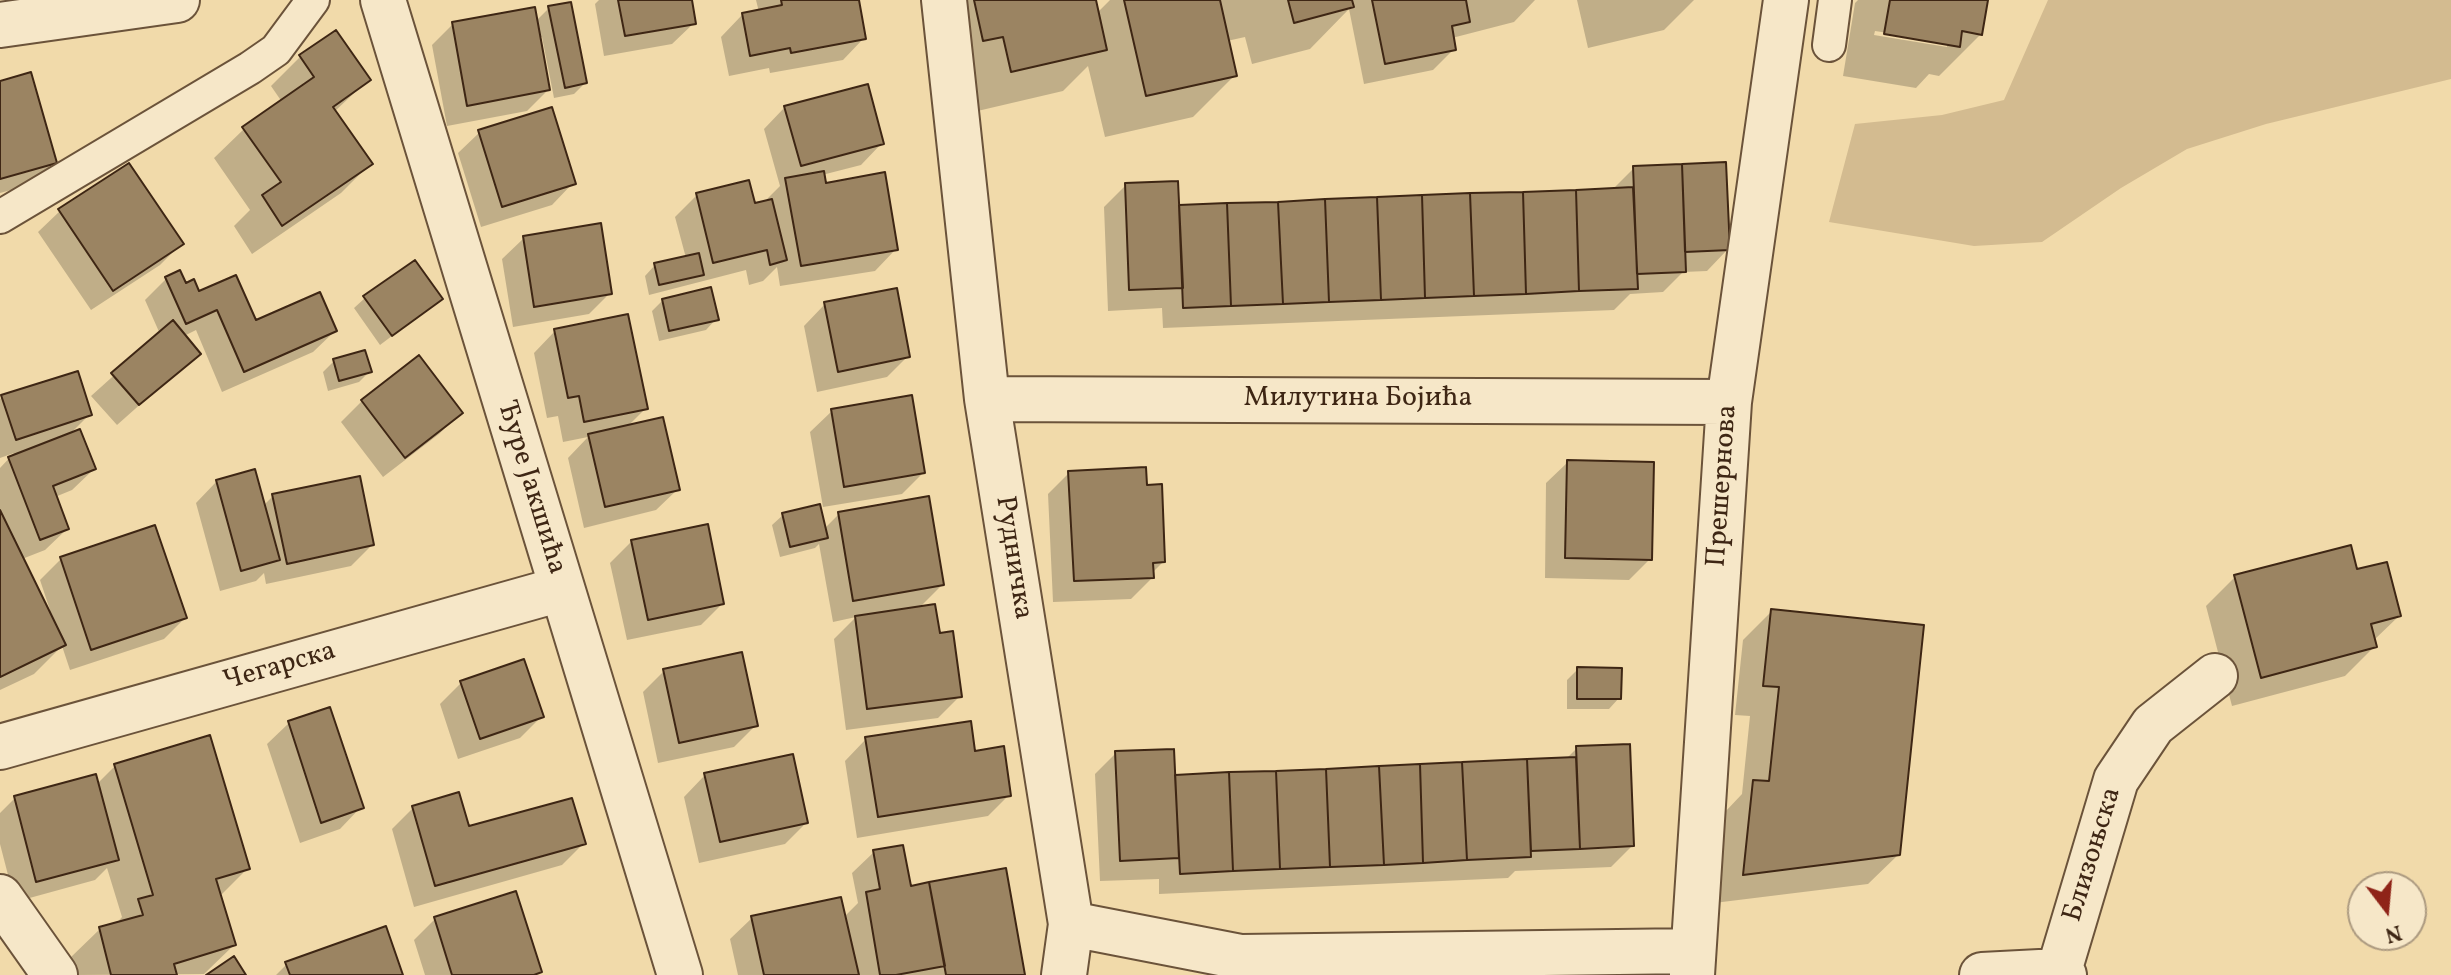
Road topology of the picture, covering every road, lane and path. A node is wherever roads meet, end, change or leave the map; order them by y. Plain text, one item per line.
1 (177, 0) edge
2 (313, 0) edge
3 (383, 0) edge
4 (944, 0) edge
5 (1786, 0) edge
6 (1835, 0) edge
7 (0, 25) edge
8 (1829, 45) dead end
9 (0, 217) edge
10 (987, 399) junction
11 (1729, 402) junction
12 (561, 589) junction
13 (2215, 676) dead end
14 (0, 747) edge
15 (0, 897) edge
16 (1071, 924) junction
17 (1692, 963) edge
18 (1241, 966) edge
19 (2062, 973) edge
20 (55, 975) edge
21 (680, 975) edge
22 (1064, 975) edge
23 (1982, 975) edge

1 - 7 street
2 - 9 lane
3 - 12 street, Ђуре Јакшића
4 - 10 street, Рудничка
5 - 11 street, Прешернова
6 - 8 lane
10 - 11 street, Милутина Бојића
10 - 16 street, Рудничка
11 - 17 street, Прешернова
12 - 14 street, Чегарска
12 - 21 street, Ђуре Јакшића
13 - 19 street, Близоњска
15 - 20 street
16 - 18 street
16 - 22 street, Рудничка
17 - 18 street
19 - 23 street

